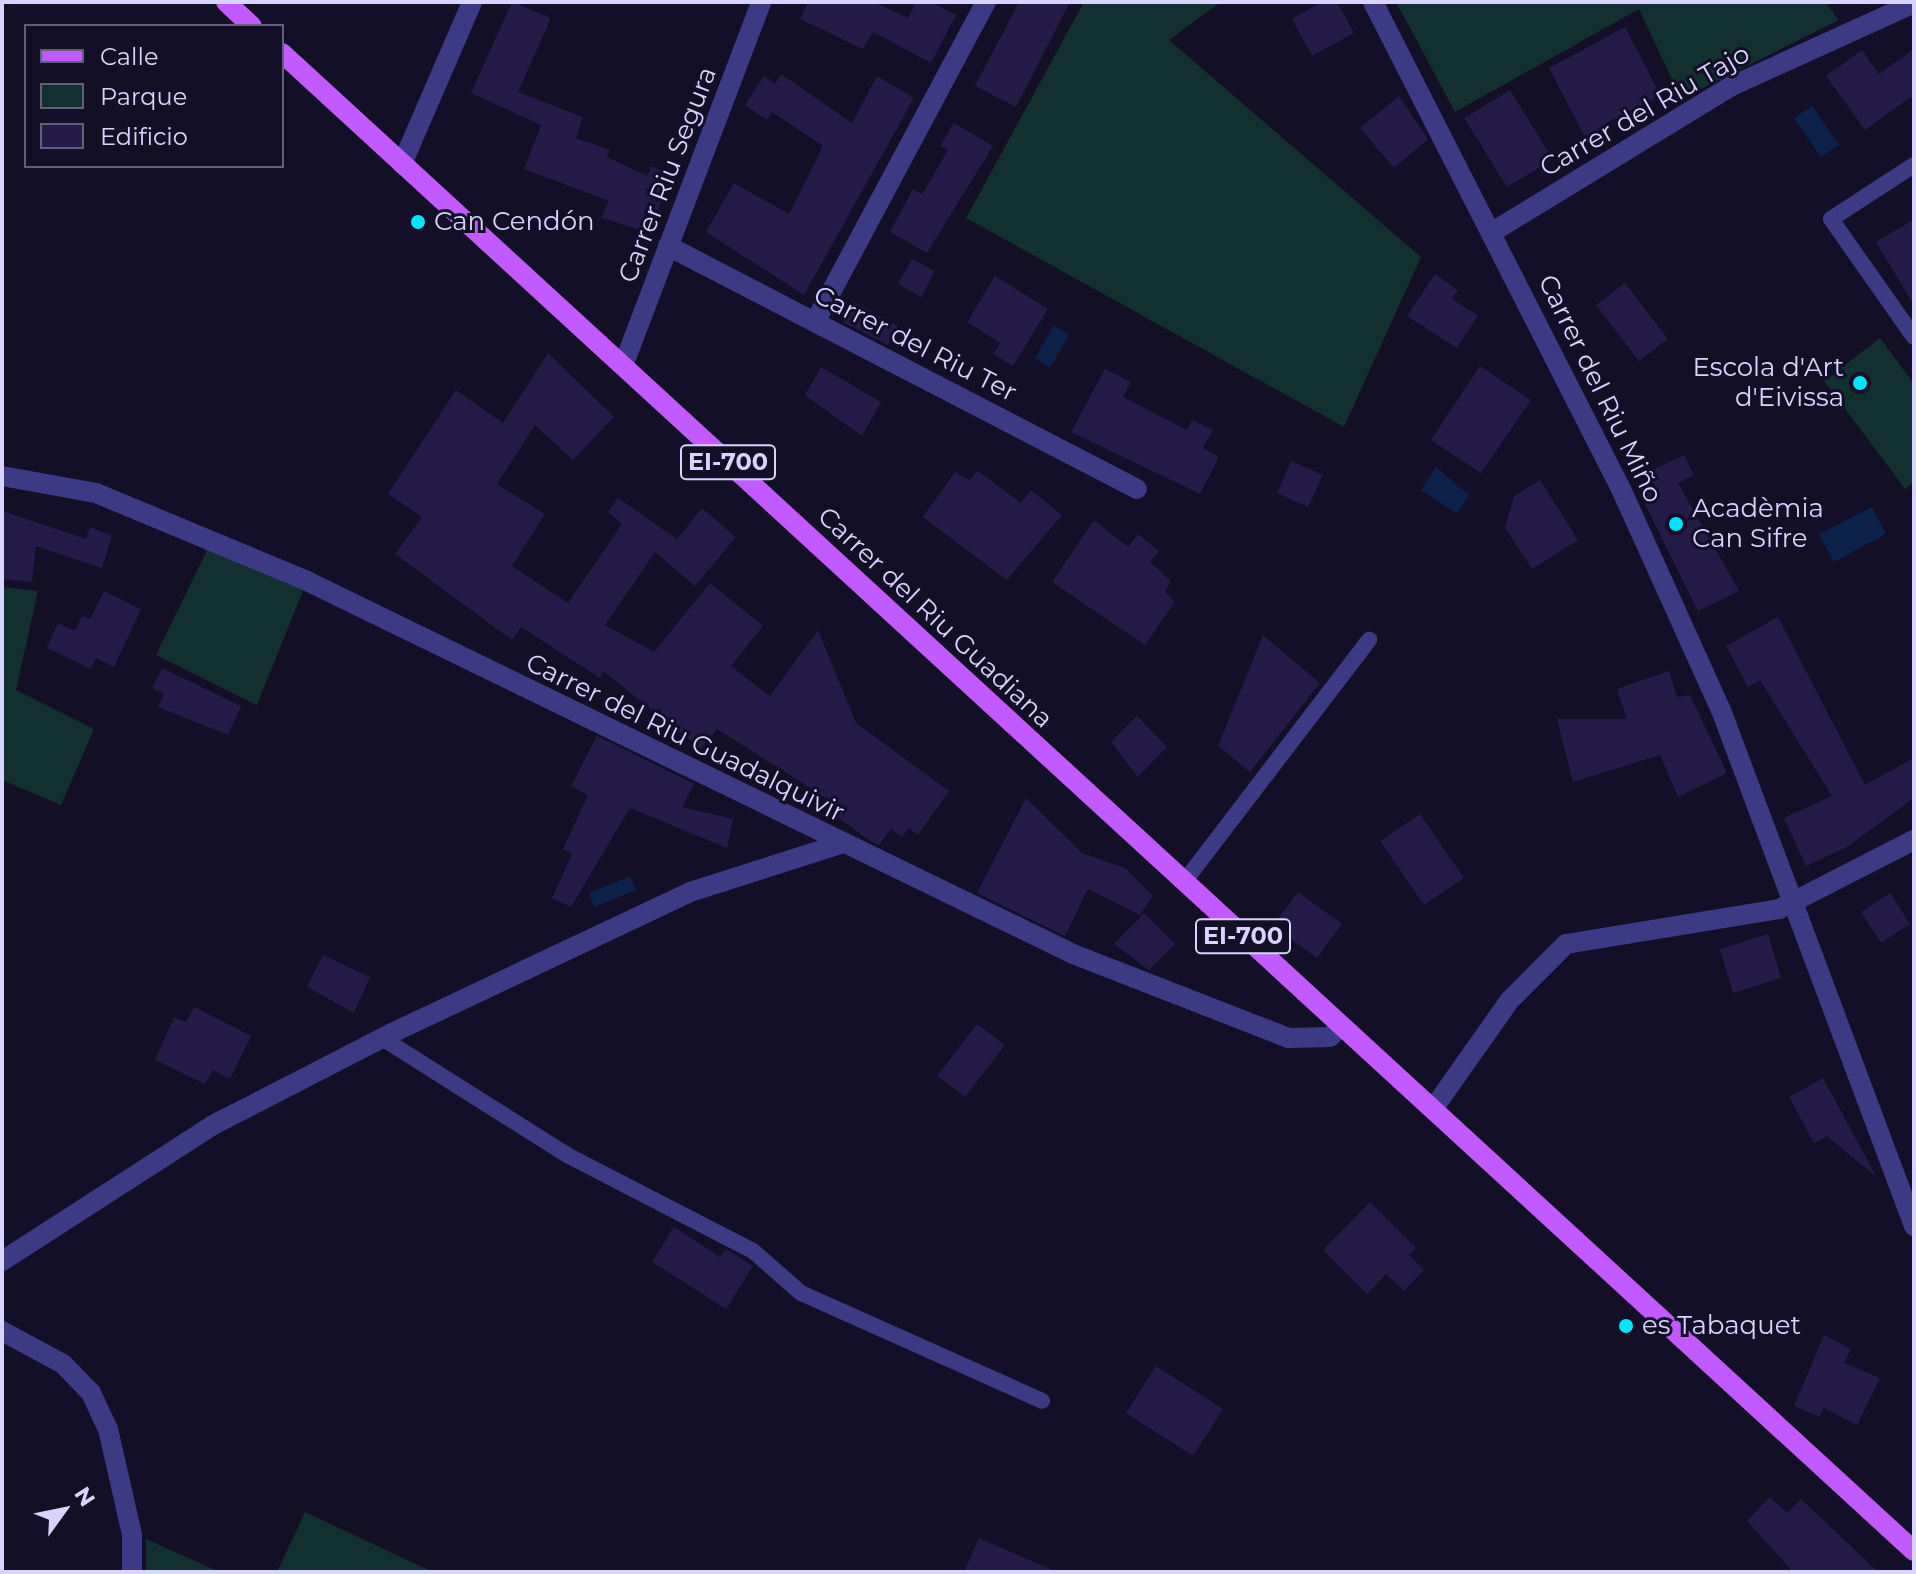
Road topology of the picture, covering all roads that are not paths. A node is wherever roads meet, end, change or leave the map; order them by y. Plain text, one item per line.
1 (226, 2) edge
2 (472, 2) edge
3 (761, 2) edge
4 (986, 2) edge
5 (1373, 2) edge
6 (1914, 3) edge
7 (250, 24) edge
8 (284, 55) edge
9 (402, 164) junction
10 (1914, 165) edge
11 (1494, 231) junction
12 (668, 246) junction
13 (815, 322) junction
14 (1914, 337) edge
15 (623, 366) junction
16 (2, 476) edge
17 (1137, 489) dead end
18 (1369, 640) dead end
19 (1914, 840) edge
20 (840, 844) junction
21 (1184, 882) junction
22 (1789, 900) junction
23 (1341, 1026) junction
24 (382, 1038) junction
25 (1433, 1109) junction
26 (1914, 1226) edge
27 (2, 1261) edge
28 (2, 1331) edge
29 (1042, 1401) dead end
30 (1914, 1551) edge
31 (132, 1572) edge

1 - 7 main road
2 - 9 street
3 - 12 street, Carrer Riu Segura
4 - 13 street
5 - 11 street, Carrer del Riu Miño
6 - 11 street, Carrer del Riu Tajo
8 - 9 main road, EI-700
9 - 15 main road, Carrer del Riu Guadiana / EI-700
10 - 14 lane
11 - 22 street, Carrer del Riu Miño
12 - 13 street, Carrer del Riu Ter
12 - 15 street, Carrer Riu Segura
13 - 17 street, Carrer del Riu Ter
15 - 21 main road, Carrer del Riu Guadiana / EI-700
16 - 20 street, Carrer del Riu Guadalquivir
18 - 21 lane
19 - 22 street
20 - 23 street, Carrer del Riu Guadalquivir
20 - 24 street
21 - 23 main road, Carrer del Riu Guadiana / EI-700
22 - 25 street
22 - 26 street, Carrer del Riu Miño
23 - 25 main road, Carrer del Riu Guadiana / EI-700
24 - 27 street
24 - 29 lane
25 - 30 main road, EI-700
28 - 31 street

